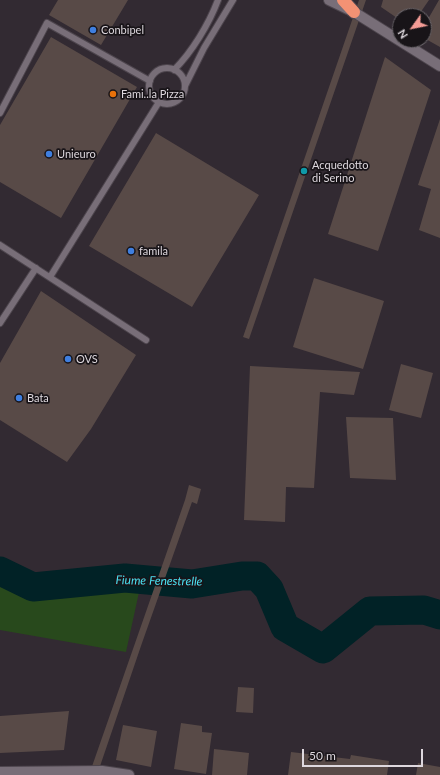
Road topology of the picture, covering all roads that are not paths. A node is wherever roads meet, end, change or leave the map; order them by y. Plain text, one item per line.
1 (218, 0) edge
2 (233, 0) edge
3 (329, 0) edge
4 (343, 0) edge
5 (354, 12) junction
6 (440, 66) edge
7 (174, 70) junction
8 (150, 81) junction
9 (184, 88) junction
10 (159, 102) junction
11 (0, 113) edge
12 (0, 245) edge
13 (36, 268) junction
14 (50, 277) junction
15 (0, 323) edge
16 (146, 340) dead end
17 (0, 772) edge
18 (129, 775) edge

1 - 7 lane
2 - 9 lane
3 - 5 street
4 - 5 highway
5 - 6 street
7 - 8 lane
7 - 9 lane
8 - 10 lane
8 - 11 lane
9 - 10 lane
10 - 14 lane
12 - 13 lane
13 - 14 lane
13 - 15 lane
14 - 16 lane
17 - 18 street

